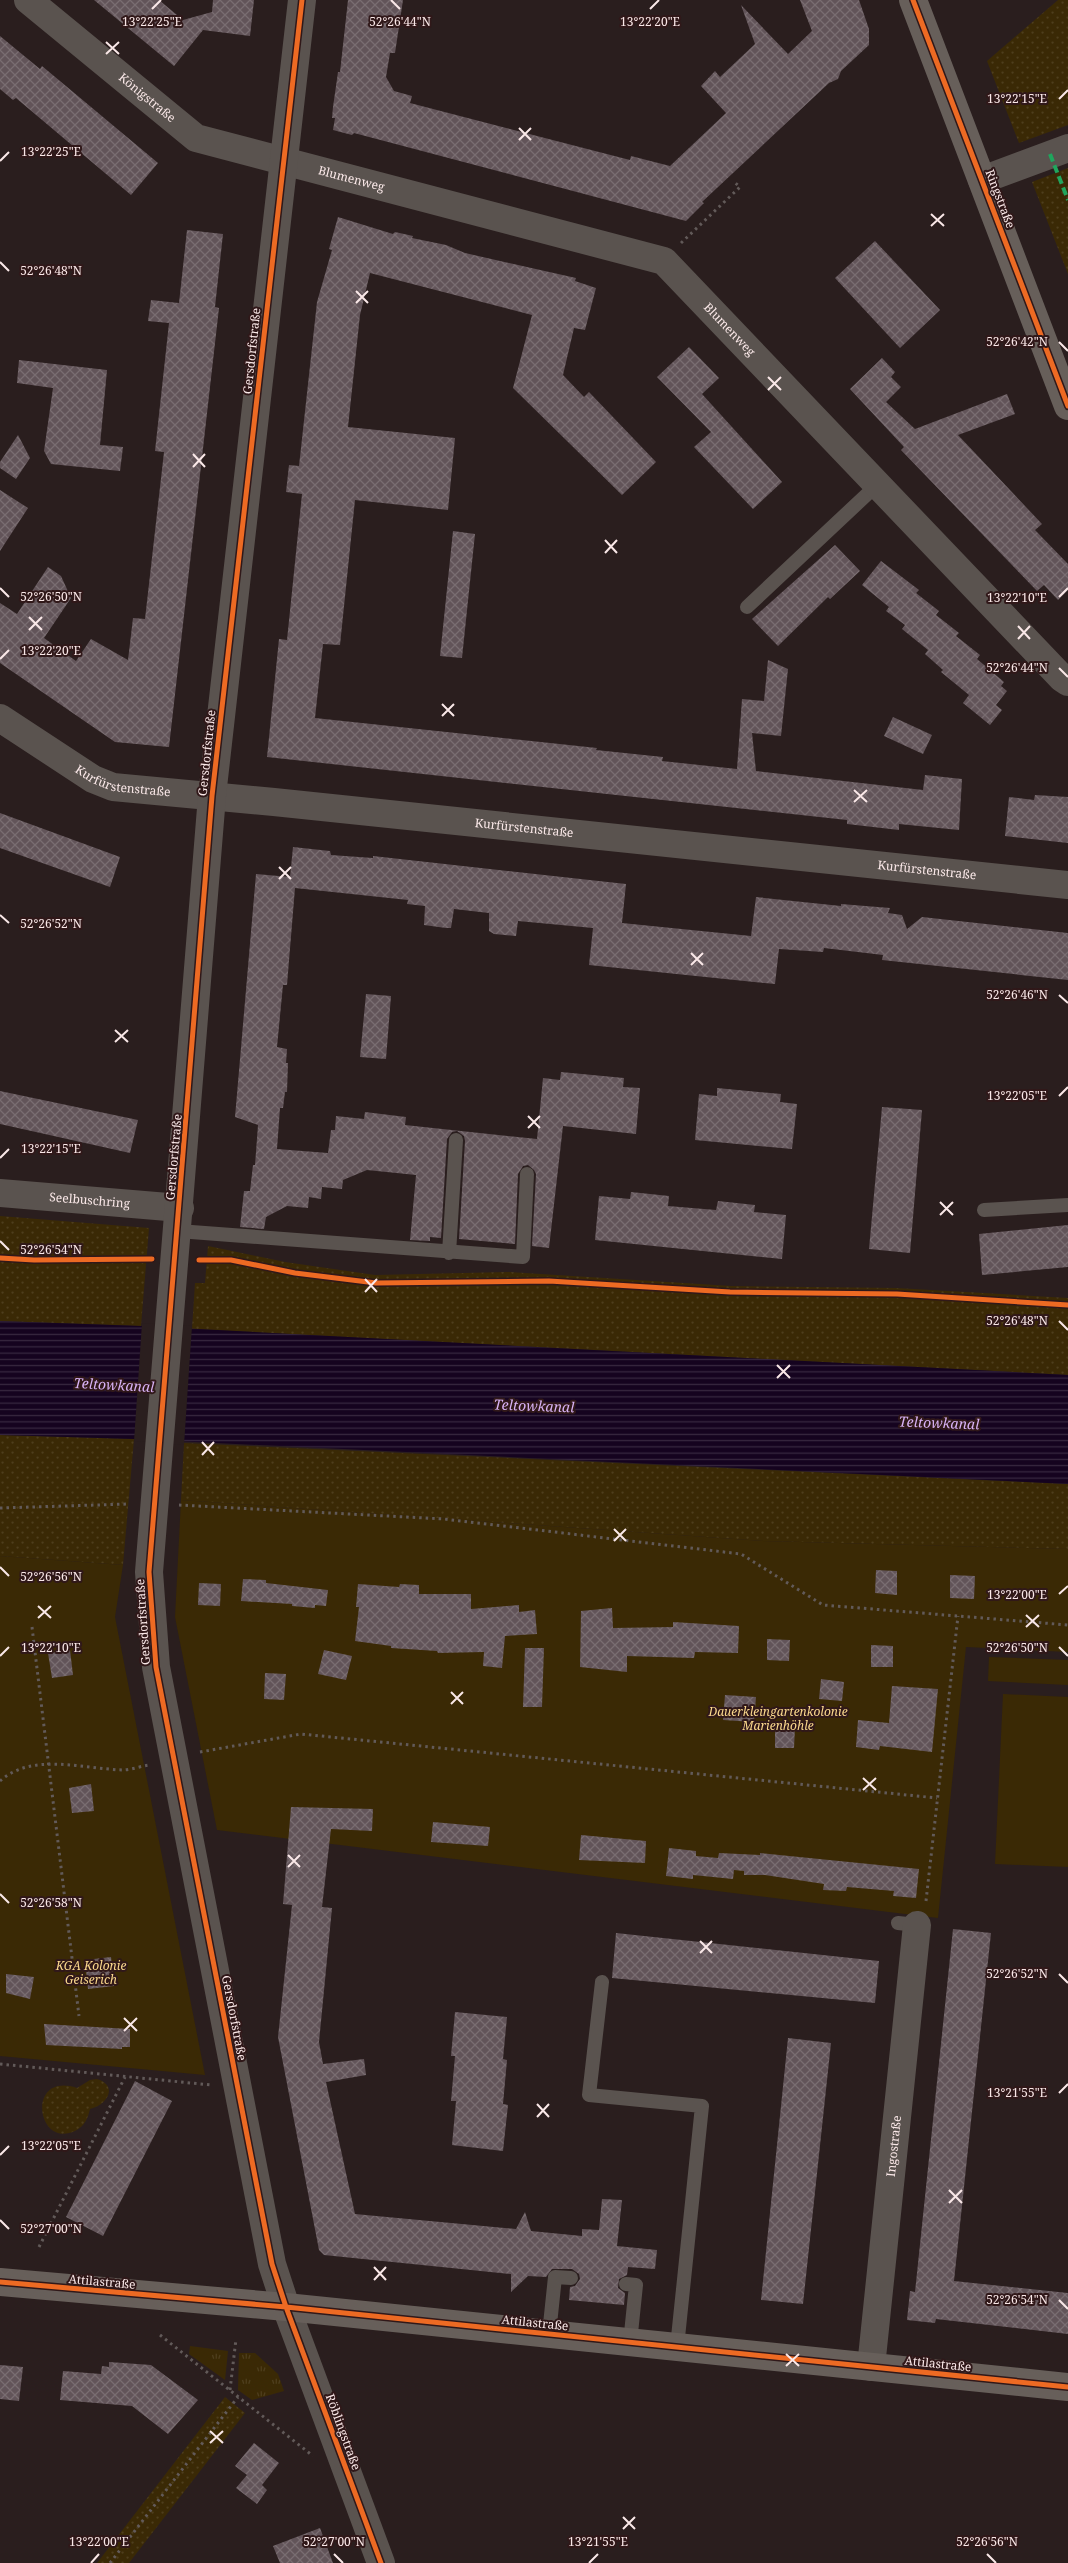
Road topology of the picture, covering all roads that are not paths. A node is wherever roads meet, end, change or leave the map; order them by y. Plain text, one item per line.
1 (28, 0) edge
2 (302, 0) edge
3 (913, 0) edge
4 (1068, 148) edge
5 (284, 161) junction
6 (982, 180) junction
7 (1068, 406) edge
8 (878, 484) junction
9 (747, 607) dead end
10 (1068, 682) edge
11 (0, 718) edge
12 (212, 796) junction
13 (1068, 885) edge
14 (456, 1140) dead end
15 (527, 1174) dead end
16 (0, 1193) edge
17 (1068, 1205) edge
18 (984, 1210) dead end
19 (179, 1220) junction
20 (449, 1253) junction
21 (914, 1918) road end
22 (602, 1982) dead end
23 (571, 2278) dead end
24 (0, 2282) edge
25 (626, 2284) dead end
26 (286, 2307) junction
27 (549, 2334) junction
28 (630, 2343) junction
29 (677, 2347) junction
30 (871, 2367) junction
31 (1068, 2387) edge
32 (381, 2563) edge

1 - 5 street, Königstraße
2 - 5 street, Gersdorfstraße
3 - 6 main road, Ringstraße
4 - 6 street
5 - 8 street, Blumenweg
5 - 12 street, Gersdorfstraße
6 - 7 main road, Ringstraße
8 - 9 lane
8 - 10 street, Blumenweg
11 - 12 street, Kurfürstenstraße
12 - 13 street, Kurfürstenstraße
12 - 19 street, Gersdorfstraße
14 - 20 lane
15 - 20 lane
16 - 19 street, Seelbuschring
17 - 18 lane
19 - 20 lane
19 - 26 street, Gersdorfstraße
21 - 30 street, Ingostraße
22 - 29 lane
23 - 27 lane
24 - 26 main road, Attilastraße
25 - 28 lane
26 - 27 main road, Attilastraße
26 - 32 street, Röblingstraße
27 - 28 main road, Attilastraße
28 - 29 main road, Attilastraße
29 - 30 main road, Attilastraße
30 - 31 main road, Attilastraße

